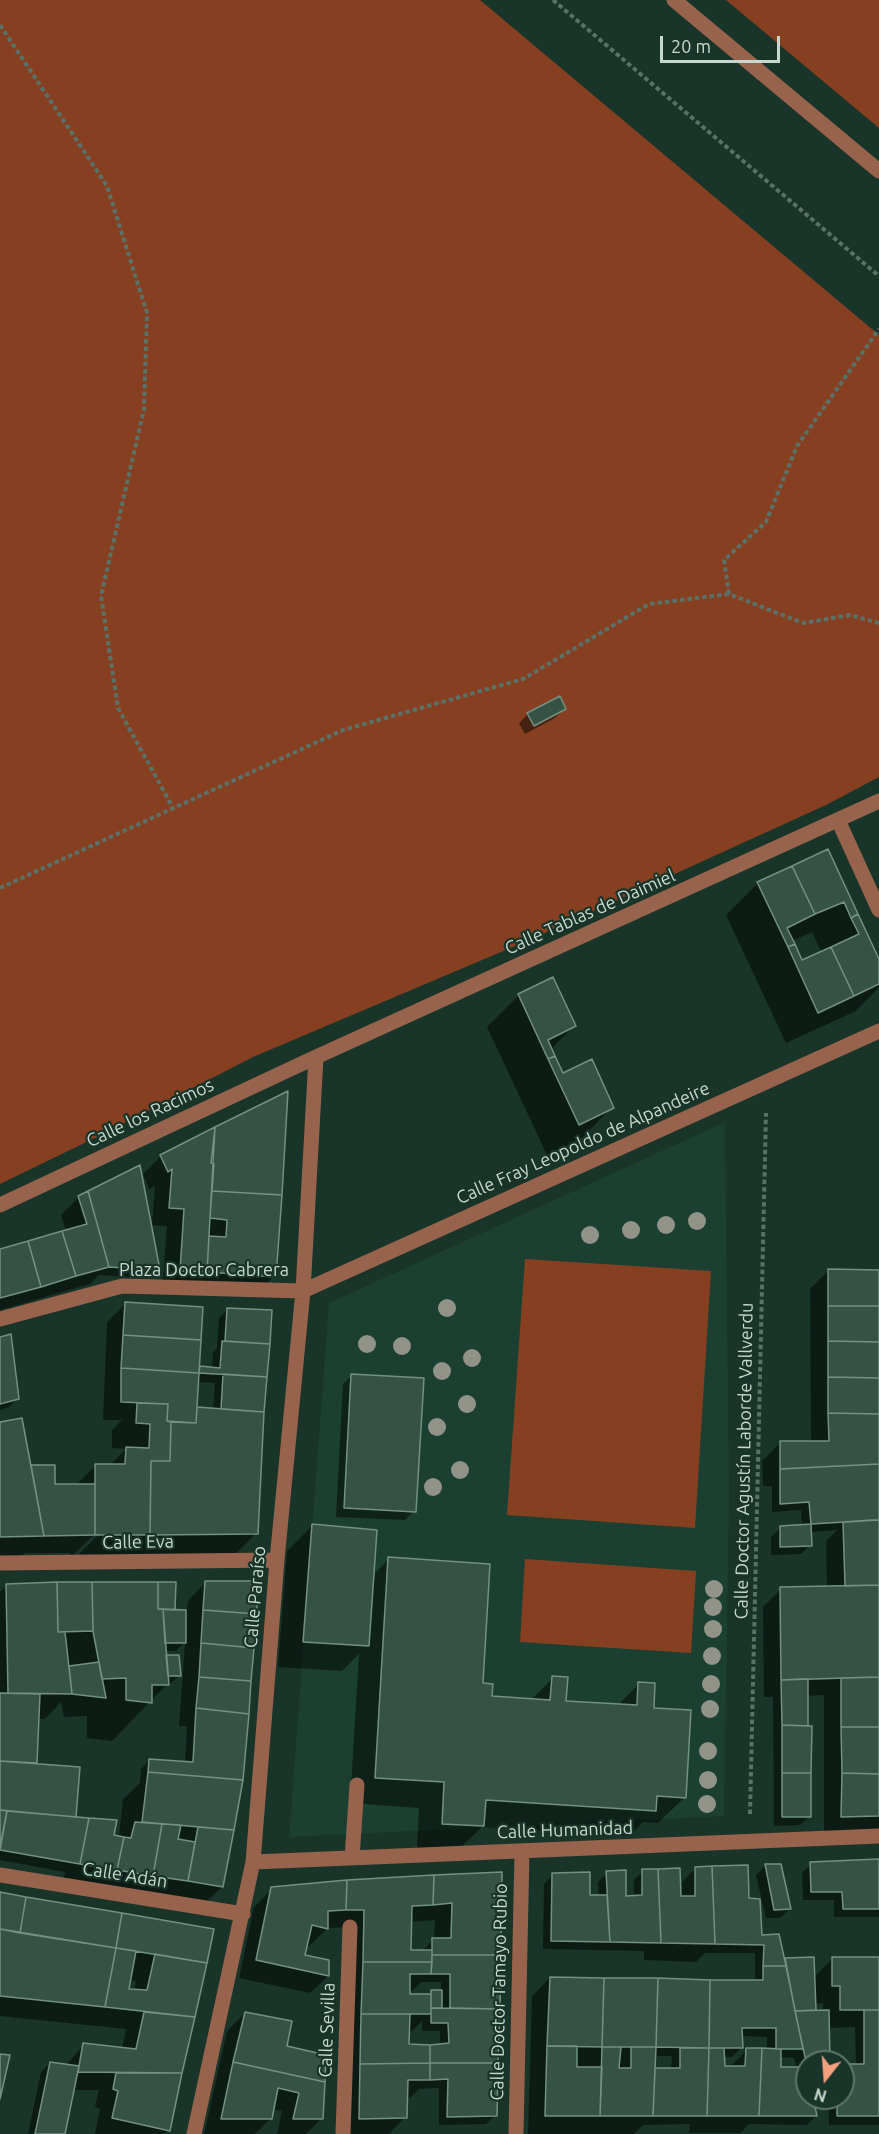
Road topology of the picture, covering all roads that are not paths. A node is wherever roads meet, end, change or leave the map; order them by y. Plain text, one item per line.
1 (674, 0) edge
2 (879, 171) edge
3 (879, 801) edge
4 (838, 820) junction
5 (879, 910) edge
6 (879, 1030) edge
7 (316, 1057) junction
8 (0, 1205) edge
9 (303, 1290) junction
10 (0, 1319) edge
11 (277, 1560) junction
12 (0, 1563) edge
13 (357, 1785) dead end
14 (879, 1836) edge
15 (522, 1852) junction
16 (352, 1858) junction
17 (253, 1862) junction
18 (0, 1875) edge
19 (243, 1914) junction
20 (350, 1927) dead end
21 (194, 2134) edge
22 (343, 2134) edge
23 (516, 2134) edge

1 - 2 street
3 - 4 street, Calle Tablas de Daimiel
4 - 5 street
4 - 7 street, Calle Tablas de Daimiel
6 - 9 street, Calle Fray Leopoldo de Alpandeire
7 - 8 street, Calle los Racimos
7 - 9 street, Calle Paraíso
9 - 10 street, Plaza Doctor Cabrera
9 - 11 street, Calle Paraíso
11 - 12 street, Calle Eva
11 - 17 street, Calle Paraíso
13 - 16 street
14 - 15 street, Calle Humanidad
15 - 16 street, Calle Humanidad
15 - 23 street, Calle Doctor Tamayo Rubio
16 - 17 street, Calle Humanidad
17 - 19 street, Calle Paraíso
18 - 19 street, Calle Adán
19 - 21 street, Calle Paraíso
20 - 22 street, Calle Sevilla

